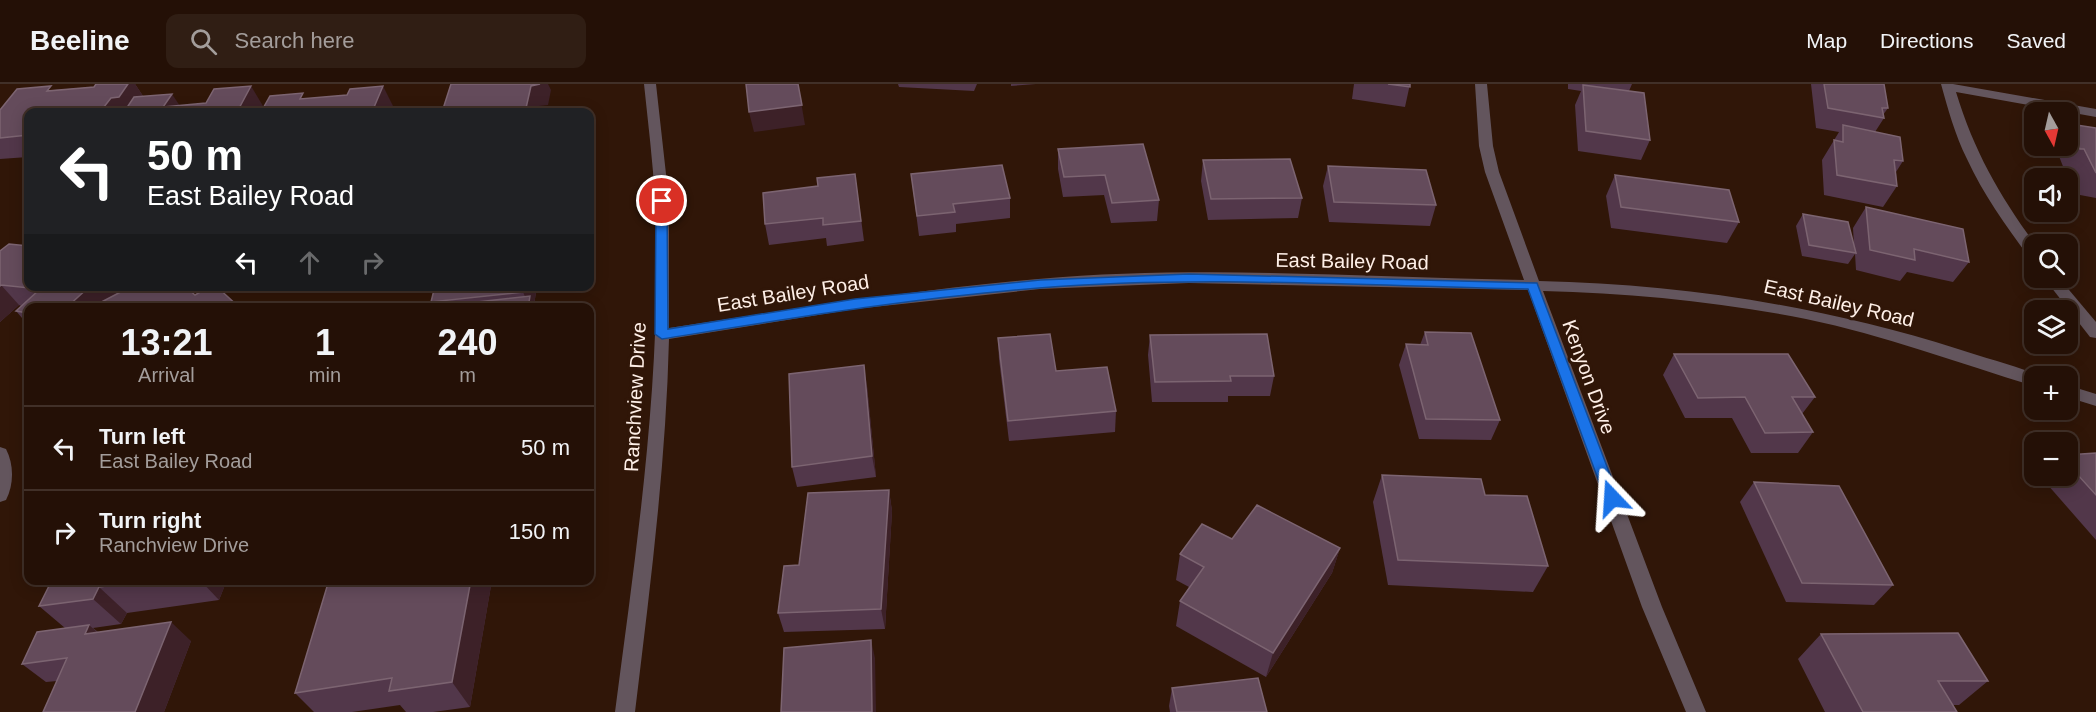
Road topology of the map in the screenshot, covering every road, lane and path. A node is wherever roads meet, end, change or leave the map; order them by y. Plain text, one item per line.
1 (650, 84) edge
2 (1480, 84) edge
3 (1948, 86) edge
4 (2096, 113) edge
5 (2024, 240) edge
6 (1532, 285) junction
7 (2059, 288) edge
8 (2096, 333) edge
9 (662, 334) junction
10 (2024, 377) edge
11 (2078, 394) edge
12 (2096, 400) edge
13 (0, 454) edge
14 (0, 495) edge
15 (625, 712) edge
16 (1696, 712) edge

1 - 9 street, Ranchview Drive
2 - 6 street, Kenyon Drive
3 - 4 street
3 - 5 street
6 - 9 street, East Bailey Road
6 - 10 street, East Bailey Road
6 - 16 street, Kenyon Drive
7 - 8 street
9 - 15 street, Ranchview Drive
11 - 12 street
13 - 14 street

